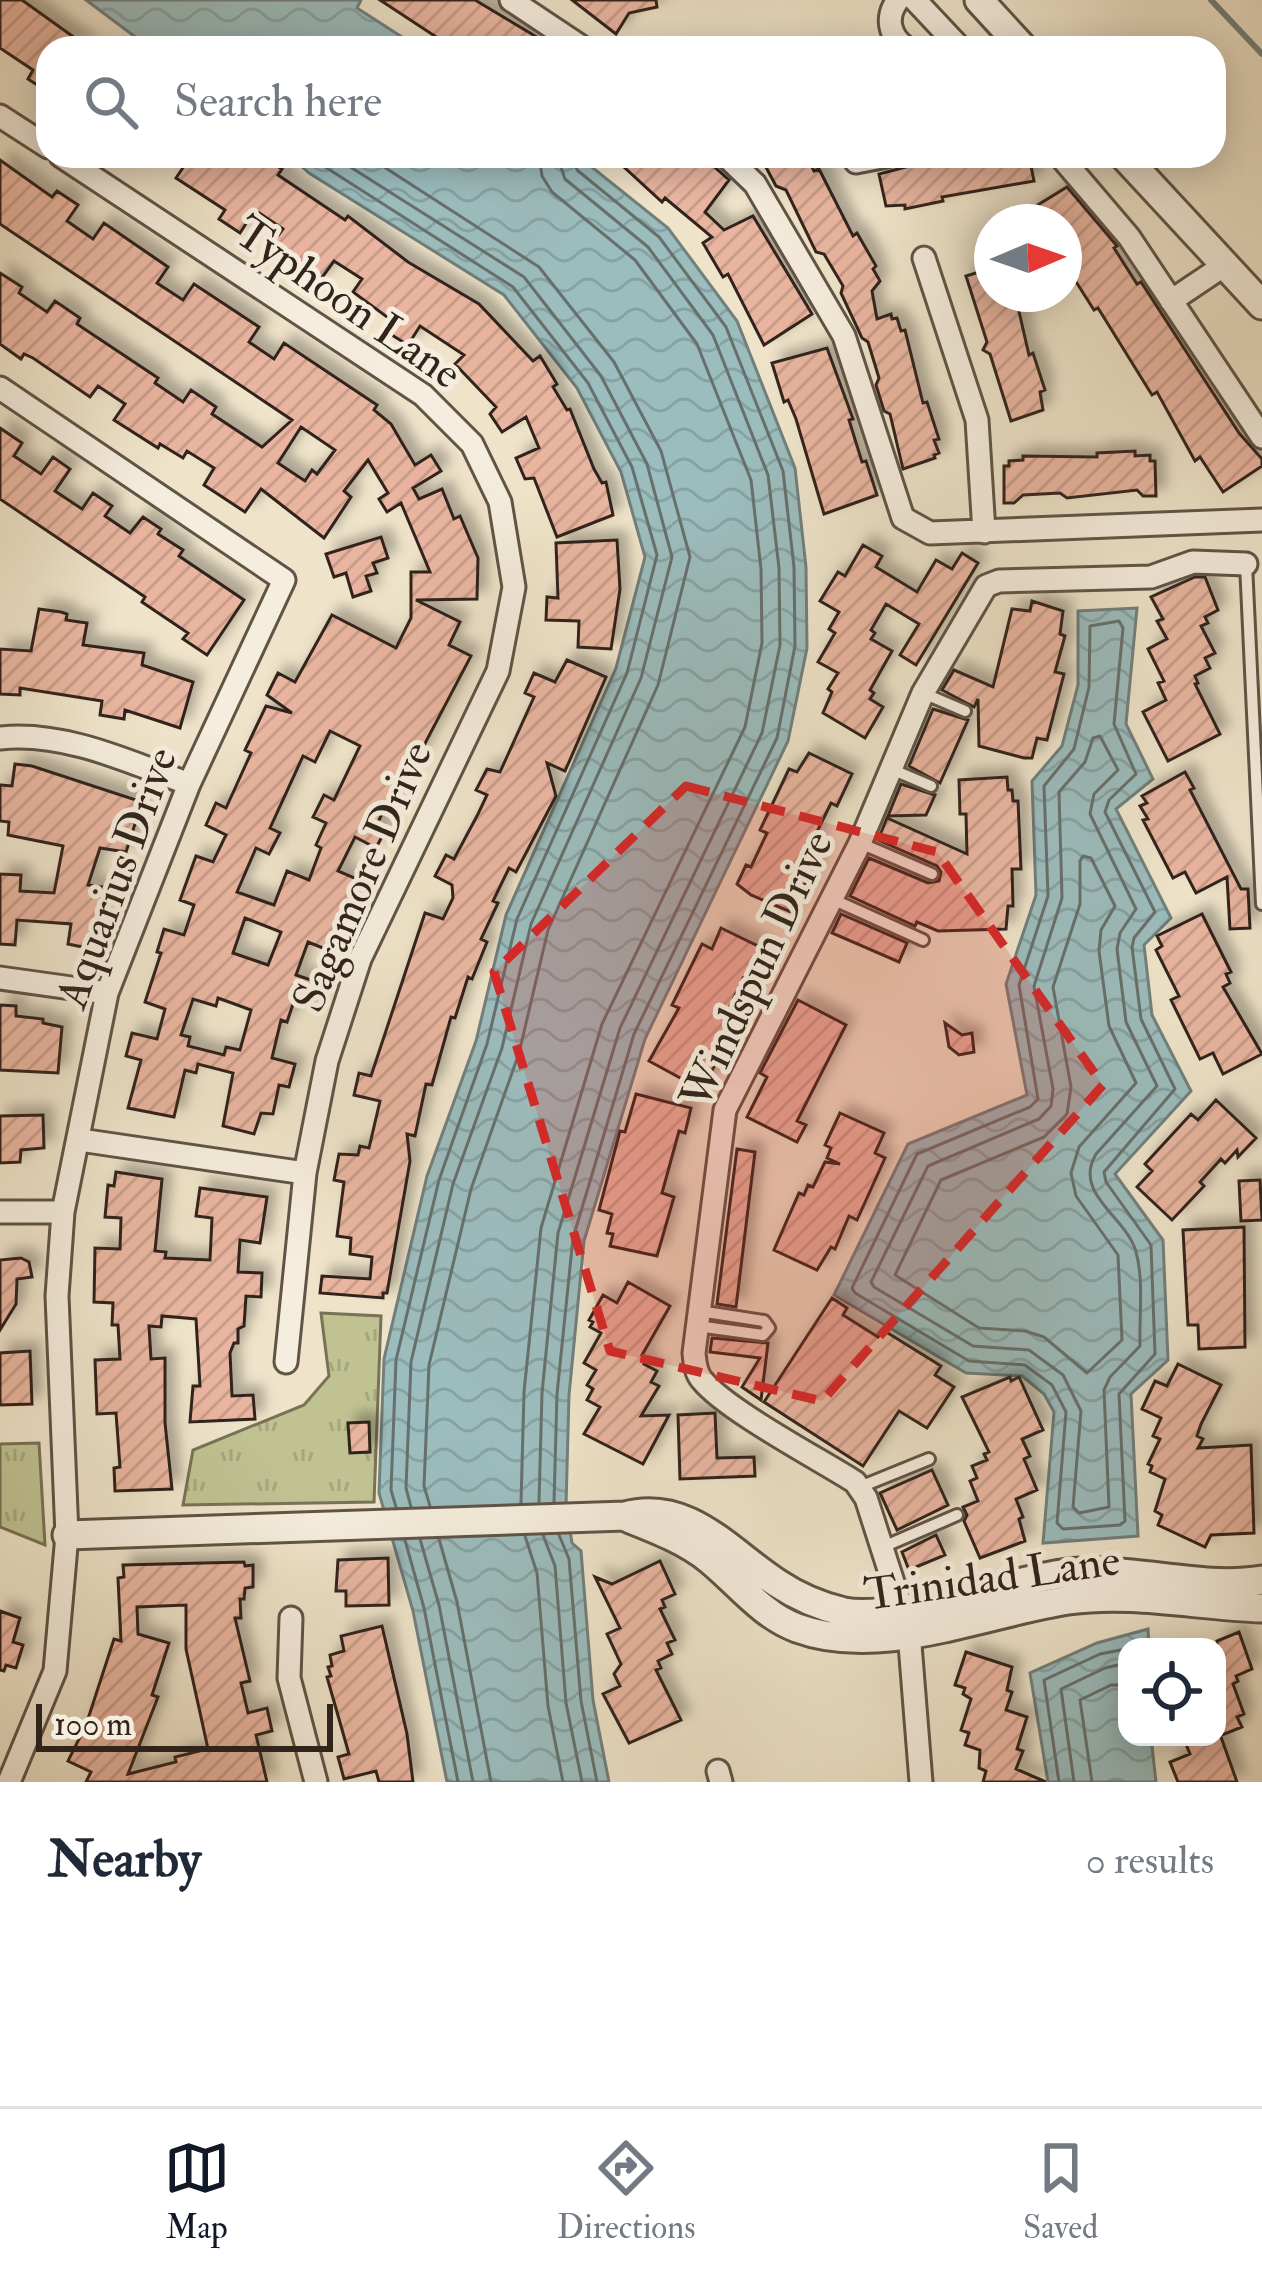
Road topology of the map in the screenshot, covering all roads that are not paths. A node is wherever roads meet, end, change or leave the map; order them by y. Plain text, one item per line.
1 (511, 0) edge
2 (898, 0) edge
3 (915, 0) edge
4 (979, 0) edge
5 (565, 36) edge
6 (896, 36) edge
7 (942, 36) edge
8 (1012, 36) edge
9 (0, 116) edge
10 (36, 139) edge
11 (79, 168) edge
12 (738, 168) edge
13 (1070, 168) edge
14 (1135, 168) edge
15 (923, 257) dead end
16 (1226, 264) junction
17 (1172, 301) junction
18 (1262, 305) edge
19 (0, 388) edge
20 (1262, 437) edge
21 (500, 502) joint
22 (1262, 521) edge
23 (984, 532) junction
24 (1246, 564) joint
25 (923, 692) junction
26 (965, 711) dead end
27 (0, 738) edge
28 (891, 769) junction
29 (189, 784) junction
30 (931, 786) dead end
31 (860, 843) junction
32 (932, 874) dead end
33 (832, 899) junction
34 (1262, 904) edge
35 (923, 940) dead end
36 (0, 979) edge
37 (107, 993) junction
38 (80, 1140) junction
39 (305, 1173) junction
40 (0, 1212) edge
41 (64, 1213) junction
42 (698, 1318) junction
43 (286, 1362) dead end
44 (929, 1459) dead end
45 (860, 1487) junction
46 (957, 1515) dead end
47 (67, 1534) junction
48 (883, 1547) junction
49 (1262, 1580) edge
50 (1262, 1608) edge
51 (291, 1618) dead end
52 (906, 1620) junction
53 (12, 1781) edge
54 (316, 1782) edge
55 (921, 1782) edge

1 - 5 street
2 - 6 street
3 - 7 street
4 - 8 street
9 - 10 street
11 - 21 street, Typhoon Lane
12 - 23 street
13 - 17 street
14 - 16 street
15 - 23 street
16 - 17 street
16 - 18 street
17 - 20 street
19 - 29 street, Aquarius Drive
21 - 39 street, Sagamore Drive
22 - 23 street
24 - 25 street, Windspun Drive
24 - 34 lane
25 - 26 lane
25 - 28 street, Windspun Drive
27 - 29 street
28 - 30 lane
28 - 31 street, Windspun Drive
29 - 37 street, Aquarius Drive
31 - 32 lane
31 - 33 street, Windspun Drive
33 - 35 lane
33 - 42 street, Windspun Drive
36 - 37 street
37 - 38 street, Aquarius Drive
38 - 39 street
38 - 41 street, Aquarius Drive
39 - 43 street, Sagamore Drive
40 - 41 street
41 - 47 street, Aquarius Drive
42 - 42 lane
42 - 45 street, Windspun Drive
44 - 45 lane
45 - 48 street
46 - 48 lane
47 - 52 street, Trinidad Lane
47 - 53 street, Aquarius Drive
48 - 52 street
49 - 52 street, Trinidad Lane
50 - 52 street, Trinidad Lane
51 - 54 street
52 - 55 street

